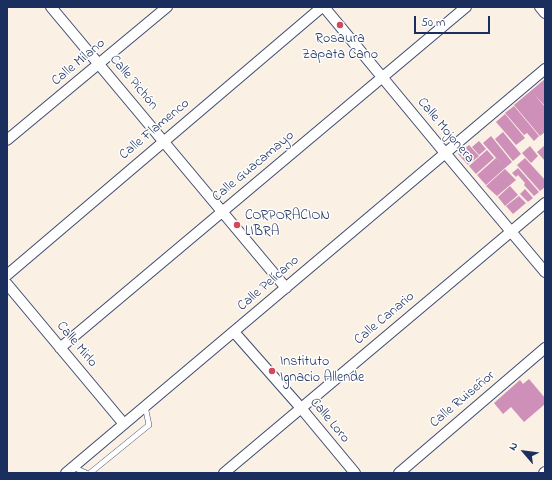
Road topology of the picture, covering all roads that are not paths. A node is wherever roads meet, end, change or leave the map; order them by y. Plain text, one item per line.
1 (51, 7) edge
2 (168, 7) edge
3 (323, 7) edge
4 (466, 7) edge
5 (540, 7) edge
6 (545, 13) edge
7 (99, 64) junction
8 (545, 69) edge
9 (382, 77) junction
10 (7, 140) edge
11 (164, 142) junction
12 (445, 153) junction
13 (545, 203) edge
14 (222, 212) junction
15 (511, 232) junction
16 (545, 272) edge
17 (7, 275) edge
18 (7, 284) edge
19 (286, 288) junction
20 (234, 332) junction
21 (60, 348) junction
22 (545, 348) edge
23 (145, 406) junction
24 (300, 408) junction
25 (124, 424) junction
26 (70, 470) edge
27 (86, 473) edge
28 (90, 473) edge
29 (224, 473) edge
30 (354, 473) edge
31 (399, 473) edge

1 - 7 street, Calle Pichón
2 - 7 street, Calle Milano
3 - 9 street, Calle Mojonera
3 - 11 street, Calle Flamenco
4 - 9 street, Calle Guacamayo
5 - 6 street
7 - 10 street, Calle Milano
7 - 11 street, Calle Pichón
8 - 12 street, Calle Pelícano
9 - 12 street, Calle Mojonera
9 - 14 street, Calle Guacamayo
11 - 14 street, Calle Pichón
11 - 17 street, Calle Flamenco
12 - 15 street, Calle Mojonera
12 - 19 street, Calle Pelícano
13 - 15 street, Calle Canario
14 - 19 street, Calle Pichón
14 - 21 street, Calle Guacamayo
15 - 16 street, Calle Mojonera
15 - 24 street, Calle Canario
18 - 21 street, Calle Mirlo
19 - 20 street, Calle Pelícano
20 - 23 street, Calle Pelícano
20 - 24 street, Calle Loro
21 - 25 street, Calle Mirlo
22 - 31 street, Calle Ruiseñor
23 - 25 street, Calle Pelícano
23 - 28 lane
24 - 29 street, Calle Canario
24 - 30 street, Calle Loro
25 - 26 street, Calle Pelícano
26 - 27 lane

